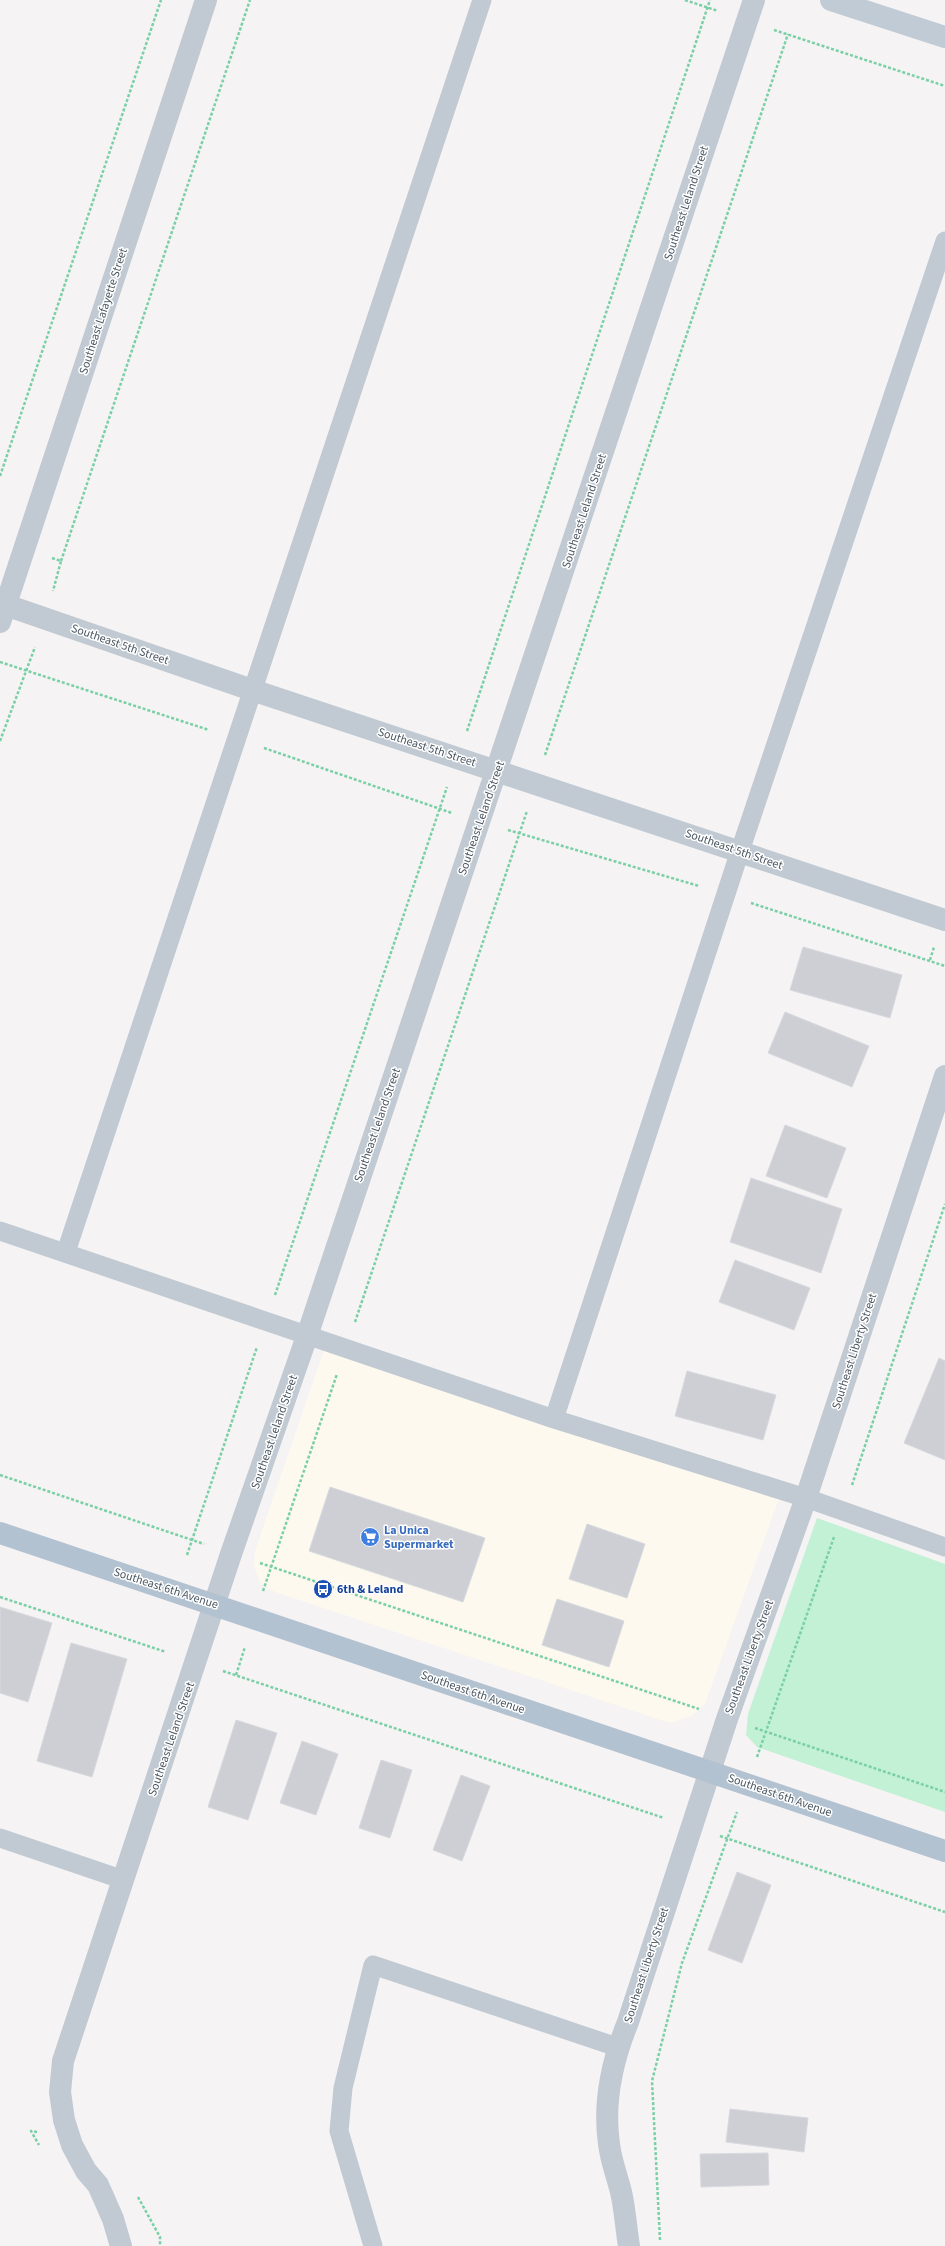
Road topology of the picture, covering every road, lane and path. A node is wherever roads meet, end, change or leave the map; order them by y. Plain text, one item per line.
1 (161, 0) edge
2 (206, 0) edge
3 (250, 0) edge
4 (482, 0) edge
5 (685, 0) edge
6 (754, 0) edge
7 (831, 0) edge
8 (747, 21) junction
9 (788, 34) junction
10 (945, 37) edge
11 (945, 86) edge
12 (945, 242) edge
13 (0, 476) edge
14 (61, 561) dead end
15 (2, 610) edge
16 (252, 690) junction
17 (497, 770) junction
18 (535, 783) junction
19 (740, 851) junction
20 (945, 920) edge
21 (945, 1076) edge
22 (945, 1204) edge
23 (0, 1230) edge
24 (66, 1252) junction
25 (307, 1336) junction
26 (345, 1349) junction
27 (554, 1419) junction
28 (0, 1475) edge
29 (806, 1498) junction
30 (843, 1511) junction
31 (0, 1534) edge
32 (945, 1547) edge
33 (231, 1554) junction
34 (271, 1567) junction
35 (0, 1597) edge
36 (215, 1605) junction
37 (254, 1618) junction
38 (197, 1662) junction
39 (236, 1675) junction
40 (727, 1719) junction
41 (765, 1732) junction
42 (710, 1772) junction
43 (747, 1784) junction
44 (945, 1792) edge
45 (692, 1827) junction
46 (0, 1838) edge
47 (728, 1839) junction
48 (945, 1851) edge
49 (124, 1880) junction
50 (945, 1912) edge
51 (617, 2047) junction
52 (121, 2246) edge
53 (373, 2246) edge
54 (629, 2246) edge
55 (660, 2246) edge

1 - 13 path
2 - 15 street, Southeast Lafayette Street
3 - 14 path
4 - 16 lane
5 - 8 path
6 - 8 street, Southeast Leland Street
7 - 10 street
8 - 9 path
8 - 17 street, Southeast Leland Street
9 - 11 path
9 - 18 path
12 - 19 lane
15 - 16 street, Southeast 5th Street
16 - 17 street, Southeast 5th Street
16 - 24 lane
17 - 18 street, Southeast 5th Street
17 - 25 street, Southeast Leland Street
18 - 19 street, Southeast 5th Street
18 - 26 path
19 - 20 street, Southeast 5th Street
19 - 27 lane
21 - 29 street, Southeast Liberty Street
22 - 30 path
23 - 24 lane
24 - 25 lane
25 - 26 lane
25 - 33 street, Southeast Leland Street
26 - 27 lane
26 - 34 path
27 - 29 lane
28 - 33 path
29 - 30 lane
29 - 40 street, Southeast Liberty Street
30 - 32 lane
30 - 41 path
31 - 36 main road, Southeast 6th Avenue
33 - 34 path
33 - 36 street, Southeast Leland Street
34 - 37 path
34 - 40 path
35 - 38 path
36 - 37 main road, Southeast 6th Avenue
36 - 38 street, Southeast Leland Street
37 - 39 path
37 - 42 main road, Southeast 6th Avenue
38 - 39 path
38 - 49 street, Southeast Leland Street
39 - 45 path
40 - 41 path
40 - 42 street, Southeast Liberty Street
41 - 43 path
41 - 44 path
42 - 43 main road, Southeast 6th Avenue
42 - 45 street, Southeast Liberty Street
43 - 47 path
43 - 48 main road, Southeast 6th Avenue
45 - 47 path
45 - 51 street, Southeast Liberty Street
46 - 49 lane
47 - 50 path
47 - 55 path
49 - 52 street, Southeast Leland Street
51 - 53 lane
51 - 54 street, Southeast Liberty Street

